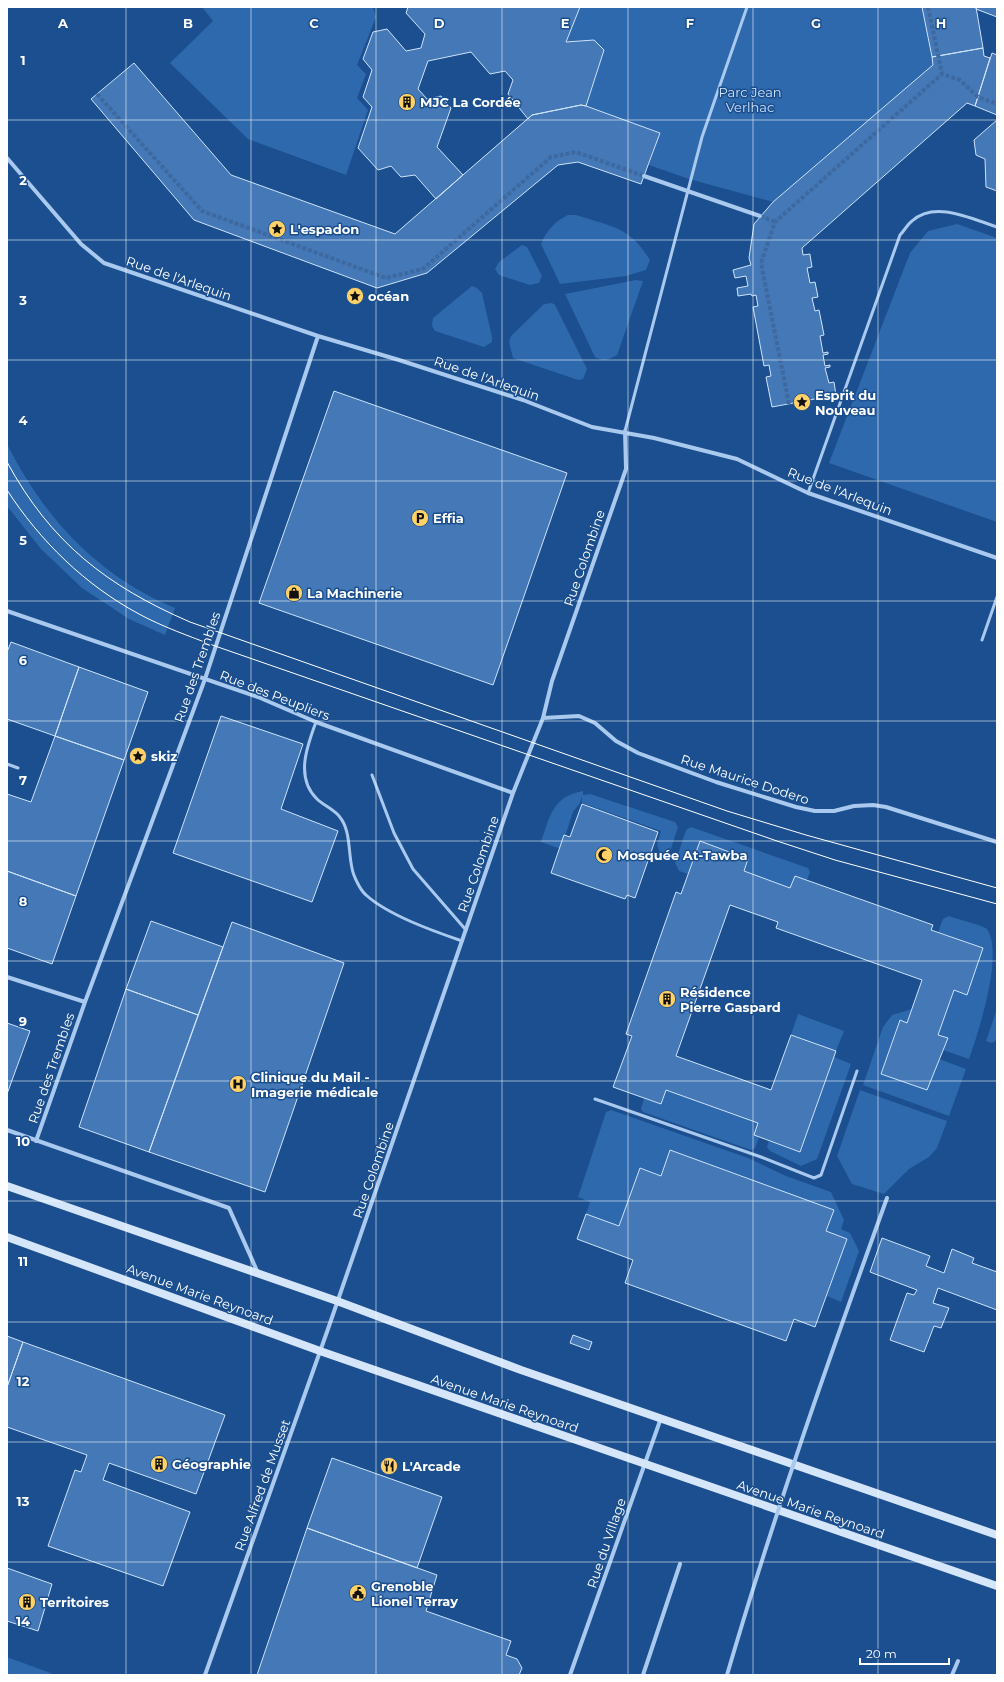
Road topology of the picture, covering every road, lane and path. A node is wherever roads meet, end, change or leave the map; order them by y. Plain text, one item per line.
1 (747, 7) edge
2 (7, 158) edge
3 (644, 176) tunnel mouth
4 (688, 191) junction
5 (760, 216) tunnel mouth
6 (997, 227) edge
7 (318, 336) junction
8 (624, 431) junction
9 (808, 493) junction
10 (997, 558) edge
11 (997, 597) edge
12 (7, 611) edge
13 (982, 640) dead end
14 (205, 679) junction
15 (543, 718) junction
16 (316, 722) junction
17 (7, 764) edge
18 (18, 768) dead end
19 (372, 775) dead end
20 (513, 793) junction
21 (997, 842) edge
22 (466, 930) junction
23 (462, 942) junction
24 (7, 977) edge
25 (85, 1002) junction
26 (857, 1071) dead end
27 (595, 1099) dead end
28 (7, 1130) edge
29 (36, 1141) junction
30 (7, 1186) edge
31 (887, 1198) dead end
32 (7, 1237) edge
33 (258, 1274) junction
34 (337, 1301) junction
35 (320, 1351) junction
36 (661, 1418) junction
37 (645, 1464) junction
38 (997, 1535) edge
39 (680, 1564) dead end
40 (997, 1586) edge
41 (958, 1660) dead end
42 (205, 1675) edge
43 (570, 1675) edge
44 (643, 1675) edge
45 (728, 1675) edge
46 (952, 1675) edge

1 - 4 lane
2 - 7 street, Rue de l'Arlequin
3 - 4 street
4 - 5 street
4 - 8 lane
6 - 9 lane
7 - 8 street, Rue de l'Arlequin
7 - 14 street, Rue des Trembles
8 - 9 street, Rue de l'Arlequin
8 - 15 street, Rue Colombine
9 - 10 street, Rue de l'Arlequin
11 - 13 lane
12 - 14 street, Rue des Peupliers
14 - 16 street, Rue des Peupliers
14 - 25 street, Rue des Trembles
15 - 20 street, Rue Colombine
15 - 21 street, Rue Maurice Dodero
16 - 20 street, Rue des Peupliers
16 - 23 lane
17 - 18 lane
19 - 22 lane
20 - 22 street, Rue Colombine
22 - 23 street, Rue Colombine
23 - 34 street, Rue Colombine
24 - 25 street, Rue des Trembles
25 - 29 street, Rue des Trembles
26 - 27 lane
28 - 29 street
29 - 33 street
30 - 33 main road
31 - 45 street, bridge
32 - 35 main road, Avenue Marie Reynoard
33 - 34 main road
34 - 35 street, Rue Alfred de Musset
34 - 36 main road
35 - 37 main road, Avenue Marie Reynoard
35 - 42 street, Rue Alfred de Musset
36 - 37 street, Rue du Village
36 - 38 main road
37 - 40 main road, Avenue Marie Reynoard
37 - 43 street, Rue du Village
39 - 44 street
41 - 46 street

